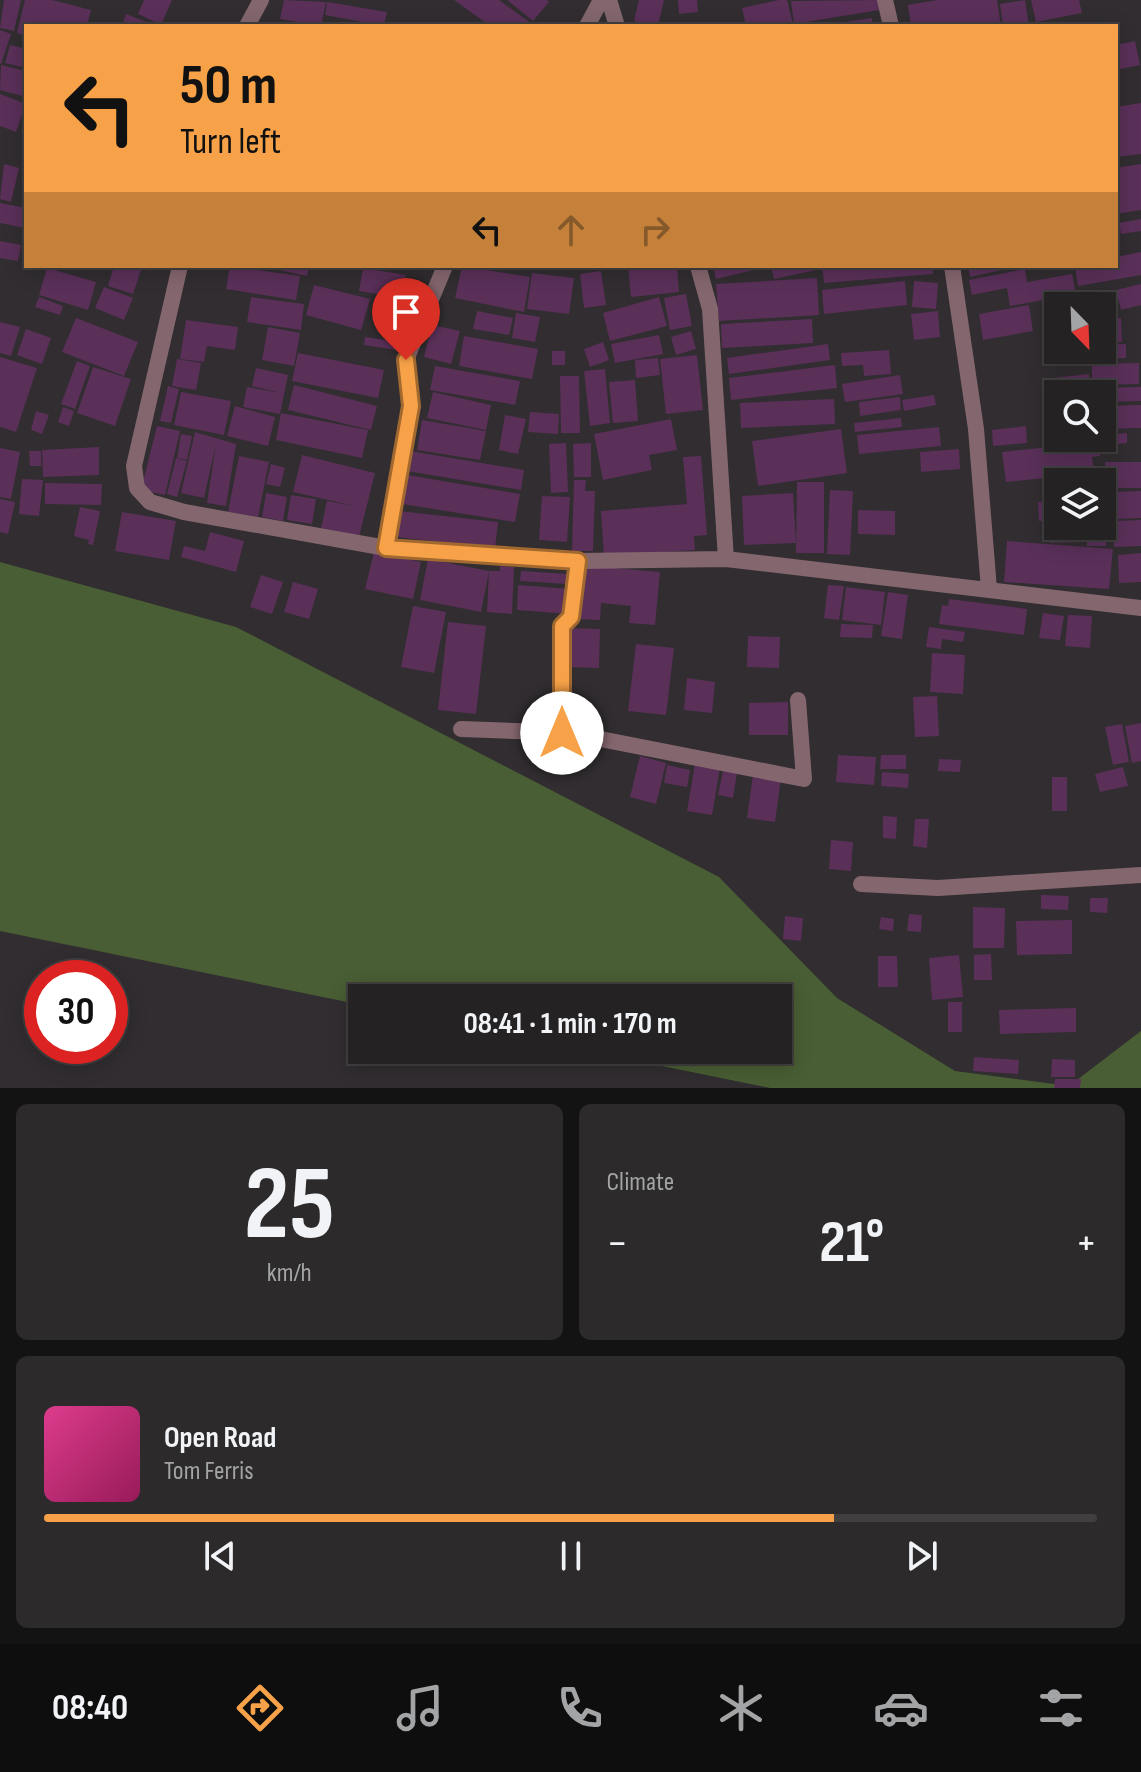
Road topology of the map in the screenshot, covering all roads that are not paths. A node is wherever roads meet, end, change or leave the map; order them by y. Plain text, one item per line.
1 (261, 0) edge
2 (601, 0) edge
3 (609, 0) edge
4 (885, 0) edge
5 (248, 24) edge
6 (588, 24) edge
7 (616, 24) edge
8 (891, 24) edge
9 (180, 268) edge
10 (444, 268) edge
11 (699, 268) edge
12 (952, 268) edge
13 (386, 548) junction
14 (726, 559) junction
15 (578, 561) junction
16 (989, 589) junction
17 (1141, 608) edge
18 (798, 700) dead end
19 (461, 729) dead end
20 (562, 733) junction
21 (1141, 875) edge
22 (861, 884) dead end

1 - 5 street
2 - 6 street
3 - 7 street
4 - 8 street
9 - 13 street
10 - 13 street
11 - 14 street
12 - 16 street
13 - 15 street
14 - 15 street
14 - 16 street
15 - 20 street
16 - 17 street
18 - 20 street
19 - 20 street
21 - 22 street

